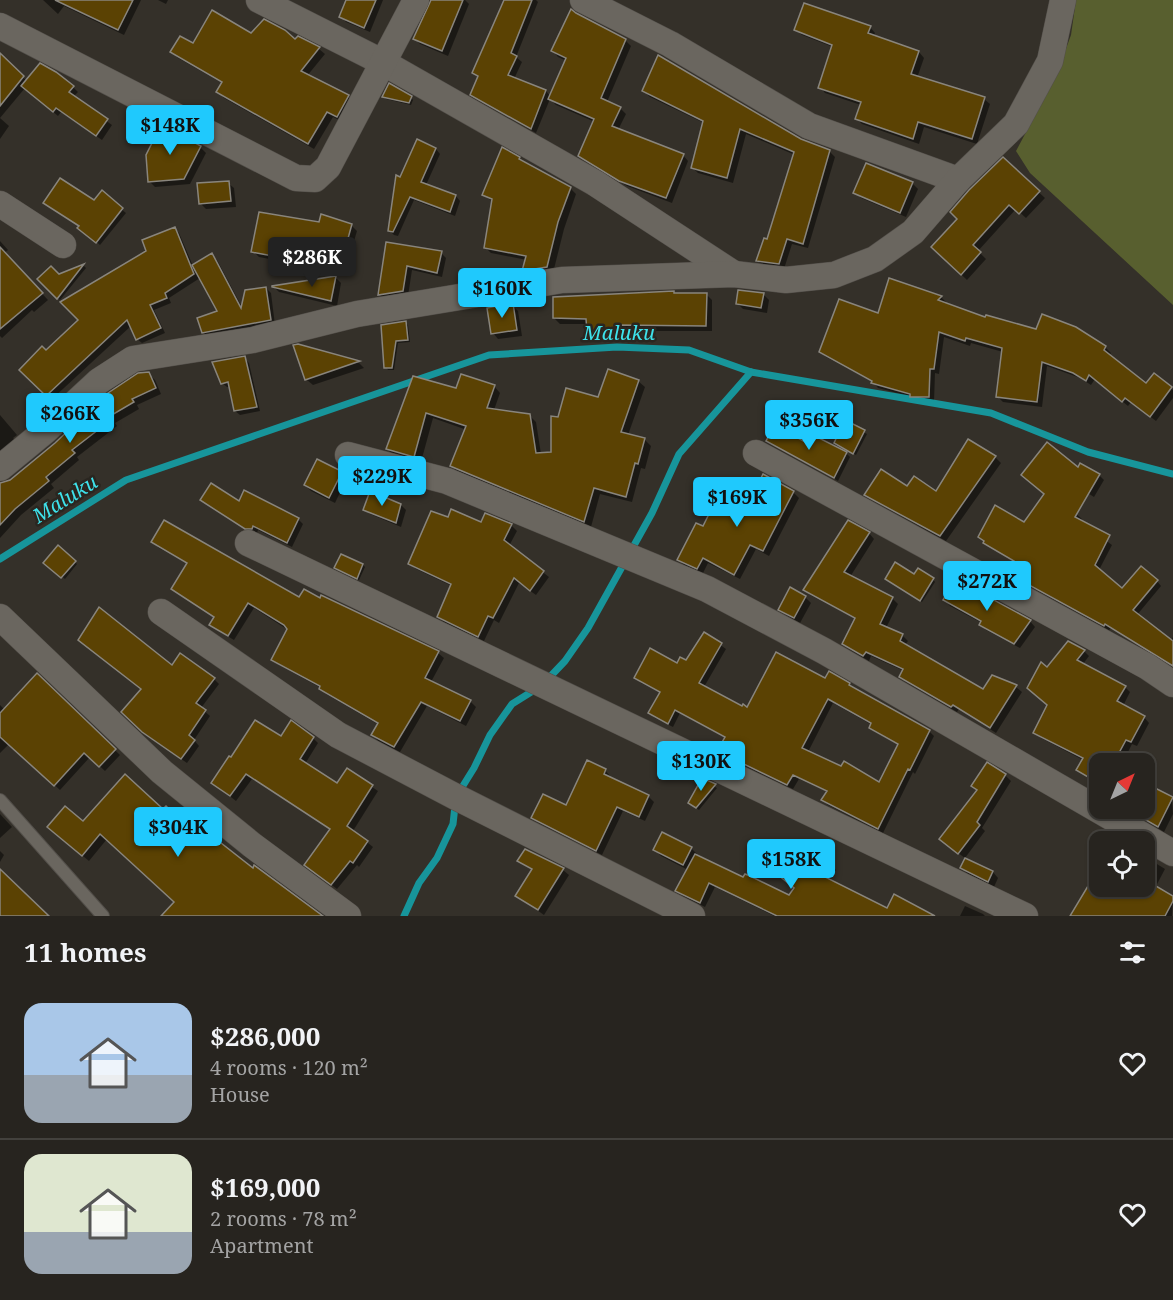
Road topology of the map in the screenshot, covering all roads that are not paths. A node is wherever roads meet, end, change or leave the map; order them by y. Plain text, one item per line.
1 (259, 0) edge
2 (416, 0) edge
3 (583, 0) edge
4 (1063, 0) edge
5 (0, 26) edge
6 (384, 63) junction
7 (958, 180) junction
8 (0, 204) edge
9 (63, 245) dead end
10 (734, 274) junction
11 (756, 453) dead end
12 (348, 455) dead end
13 (0, 468) edge
14 (248, 543) dead end
15 (161, 612) dead end
16 (0, 617) edge
17 (1173, 684) edge
18 (0, 800) edge
19 (1173, 853) edge
20 (103, 916) edge
21 (348, 916) edge
22 (692, 916) edge
23 (1025, 916) edge

1 - 6 street
2 - 6 street
3 - 7 street
4 - 7 street
5 - 6 street
6 - 10 street
7 - 10 street
8 - 9 street
10 - 13 street
11 - 17 street
12 - 19 street
14 - 23 street
15 - 22 street
16 - 21 street
18 - 20 lane

